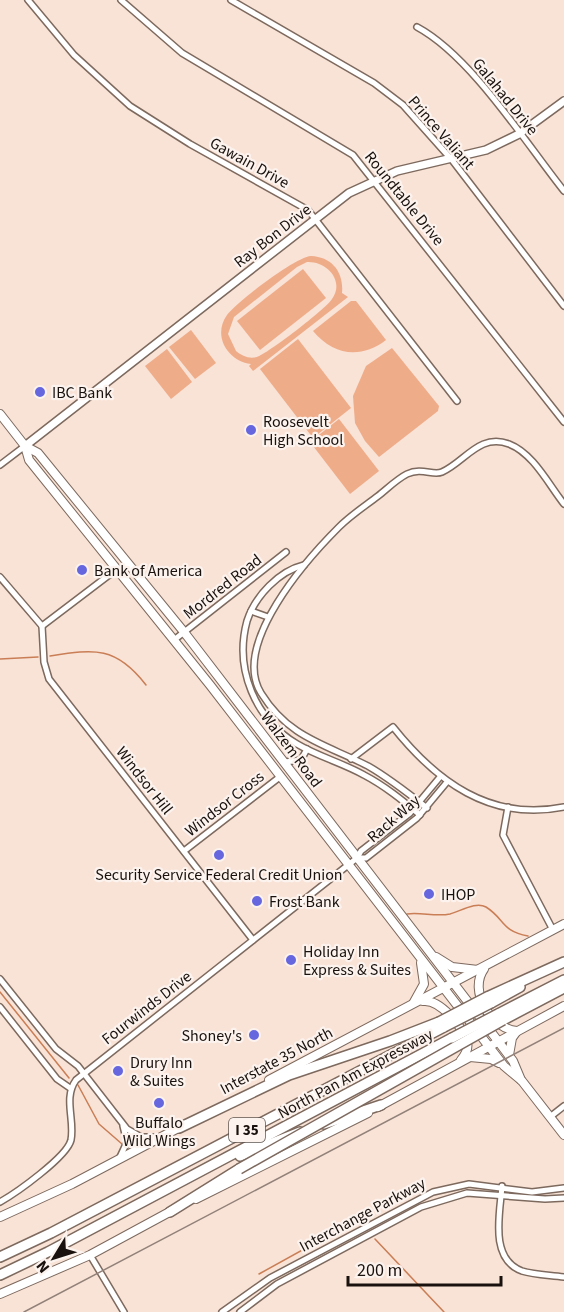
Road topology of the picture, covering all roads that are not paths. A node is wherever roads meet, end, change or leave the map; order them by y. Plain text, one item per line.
1 (28, 0) edge
2 (121, 0) edge
3 (231, 0) edge
4 (417, 27) dead end
5 (564, 101) edge
6 (519, 134) junction
7 (452, 160) junction
8 (375, 180) junction
9 (564, 191) edge
10 (314, 219) junction
11 (564, 306) edge
12 (457, 401) dead end
13 (0, 414) edge
14 (564, 422) edge
15 (25, 446) junction
16 (0, 465) edge
17 (564, 504) edge
18 (286, 552) dead end
19 (304, 565) junction
20 (117, 569) junction
21 (0, 577) edge
22 (273, 582) junction
23 (284, 590) junction
24 (153, 594) junction
25 (251, 611) junction
26 (268, 617) junction
27 (42, 626) junction
28 (184, 632) junction
29 (174, 640) junction
30 (307, 749) junction
31 (352, 759) junction
32 (285, 762) junction
33 (346, 766) junction
34 (281, 776) junction
35 (440, 777) junction
36 (447, 782) junction
37 (315, 802) junction
38 (420, 803) junction
39 (508, 807) junction
40 (564, 807) edge
41 (427, 808) junction
42 (414, 809) junction
43 (420, 815) junction
44 (184, 851) junction
45 (357, 858) junction
46 (349, 864) junction
47 (564, 924) edge
48 (553, 930) junction
49 (253, 940) junction
50 (428, 951) junction
51 (420, 959) junction
52 (564, 963) edge
53 (483, 968) junction
54 (0, 979) edge
55 (564, 980) edge
56 (453, 984) junction
57 (564, 988) edge
58 (443, 989) junction
59 (413, 1004) junction
60 (564, 1006) edge
61 (0, 1007) edge
62 (500, 1017) junction
63 (441, 1024) junction
64 (517, 1031) junction
65 (498, 1041) junction
66 (488, 1046) junction
67 (509, 1055) junction
68 (469, 1057) junction
69 (460, 1062) junction
70 (504, 1066) junction
71 (83, 1073) junction
72 (522, 1081) junction
73 (70, 1088) junction
74 (381, 1105) junction
75 (564, 1106) edge
76 (550, 1117) junction
77 (121, 1122) junction
78 (179, 1128) junction
79 (564, 1135) edge
80 (162, 1137) junction
81 (118, 1160) junction
82 (502, 1186) junction
83 (173, 1187) junction
84 (564, 1188) edge
85 (501, 1195) junction
86 (564, 1198) edge
87 (0, 1202) edge
88 (170, 1212) junction
89 (0, 1217) edge
90 (90, 1255) junction
91 (0, 1257) edge
92 (0, 1275) edge
93 (564, 1277) edge
94 (0, 1294) edge
95 (124, 1312) edge
96 (222, 1312) edge
97 (240, 1312) edge

1 - 10 street, Gawain Drive
2 - 8 street, Roundtable Drive
3 - 7 street, Prince Valiant
4 - 6 street, Galahad Drive
5 - 6 street, Ray Bon Drive
6 - 7 street, Ray Bon Drive
6 - 9 street, Galahad Drive
7 - 8 street, Ray Bon Drive
7 - 11 street, Prince Valiant
8 - 10 street, Ray Bon Drive
8 - 14 street, Roundtable Drive
10 - 12 street, Gawain Drive
10 - 15 street, Ray Bon Drive
13 - 15 main road, Walzem Road
15 - 16 street
15 - 20 main road, Walzem Road
15 - 24 main road, Walzem Road
17 - 19 street
18 - 28 street, Mordred Road
19 - 22 street
19 - 23 street
20 - 24 main road
20 - 27 street
20 - 29 main road, Walzem Road
21 - 27 street
22 - 23 street
22 - 25 street
23 - 26 street
24 - 28 main road, Walzem Road
25 - 26 street
25 - 30 street
26 - 31 street
27 - 44 street, Windsor Hill
28 - 29 street, Mordred Road
28 - 32 main road, Walzem Road
29 - 34 main road, Walzem Road
30 - 32 street
30 - 33 street
31 - 33 street
31 - 35 street
31 - 38 street
32 - 37 main road, Walzem Road
33 - 42 street
34 - 37 main road
34 - 44 street, Windsor Cross
34 - 46 main road, Walzem Road
35 - 36 street
35 - 38 street, Rack Way
36 - 39 street
36 - 41 street, Rack Way
37 - 45 main road, Walzem Road
38 - 41 street
38 - 42 street, Rack Way
39 - 40 street
39 - 48 street
41 - 43 street, Rack Way
42 - 43 street
42 - 45 street, Rack Way
43 - 45 street, Rack Way
44 - 49 street, Windsor Hill
45 - 46 street, Fourwinds Drive
45 - 50 main road, Walzem Road
46 - 49 street, Fourwinds Drive
46 - 51 main road, Walzem Road
47 - 48 main road, Interstate 35 North
48 - 53 main road, Interstate 35 North
49 - 71 street, Fourwinds Drive
50 - 53 main road
50 - 56 main road, Walzem Road
51 - 58 main road, Walzem Road
51 - 59 main road
52 - 63 highway, North Pan Am Expressway / I 35, bridge
53 - 56 main road, Interstate 35 North
53 - 64 main road
54 - 71 street
55 - 62 highway, North Pan Am Expressway / I 35
56 - 58 main road, Interstate 35 North
56 - 65 main road, Walzem Road
57 - 62 highway
58 - 59 main road, Interstate 35 North
58 - 66 main road, Walzem Road
59 - 69 main road
59 - 78 main road, Interstate 35 North
60 - 64 main road
61 - 73 street
62 - 83 highway, North Pan Am Expressway / I 35, bridge
62 - 88 highway, bridge
63 - 78 highway
63 - 91 highway, North Pan Am Expressway / I 35
64 - 65 main road
64 - 67 main road
65 - 66 main road
65 - 67 main road, Walzem Road
66 - 68 main road
66 - 70 main road, Walzem Road
67 - 72 main road, Walzem Road
68 - 69 main road
68 - 70 main road
69 - 74 main road
70 - 72 main road, Walzem Road
71 - 73 street, Fourwinds Drive
71 - 77 street
72 - 76 main road, Walzem Road
73 - 87 street
74 - 83 highway
74 - 88 main road
75 - 76 street
76 - 79 main road, Walzem Road
77 - 80 street
77 - 81 street
78 - 80 main road, Interstate 35 North
80 - 81 main road, Interstate 35 North
81 - 89 main road, Interstate 35 North
82 - 84 street, Interchange Parkway
82 - 85 street
82 - 96 street, Interchange Parkway
83 - 92 highway, North Pan Am Expressway / I 35
85 - 86 street, Interchange Parkway
85 - 93 street
85 - 97 street, Interchange Parkway
88 - 90 main road
90 - 94 main road
90 - 95 street

